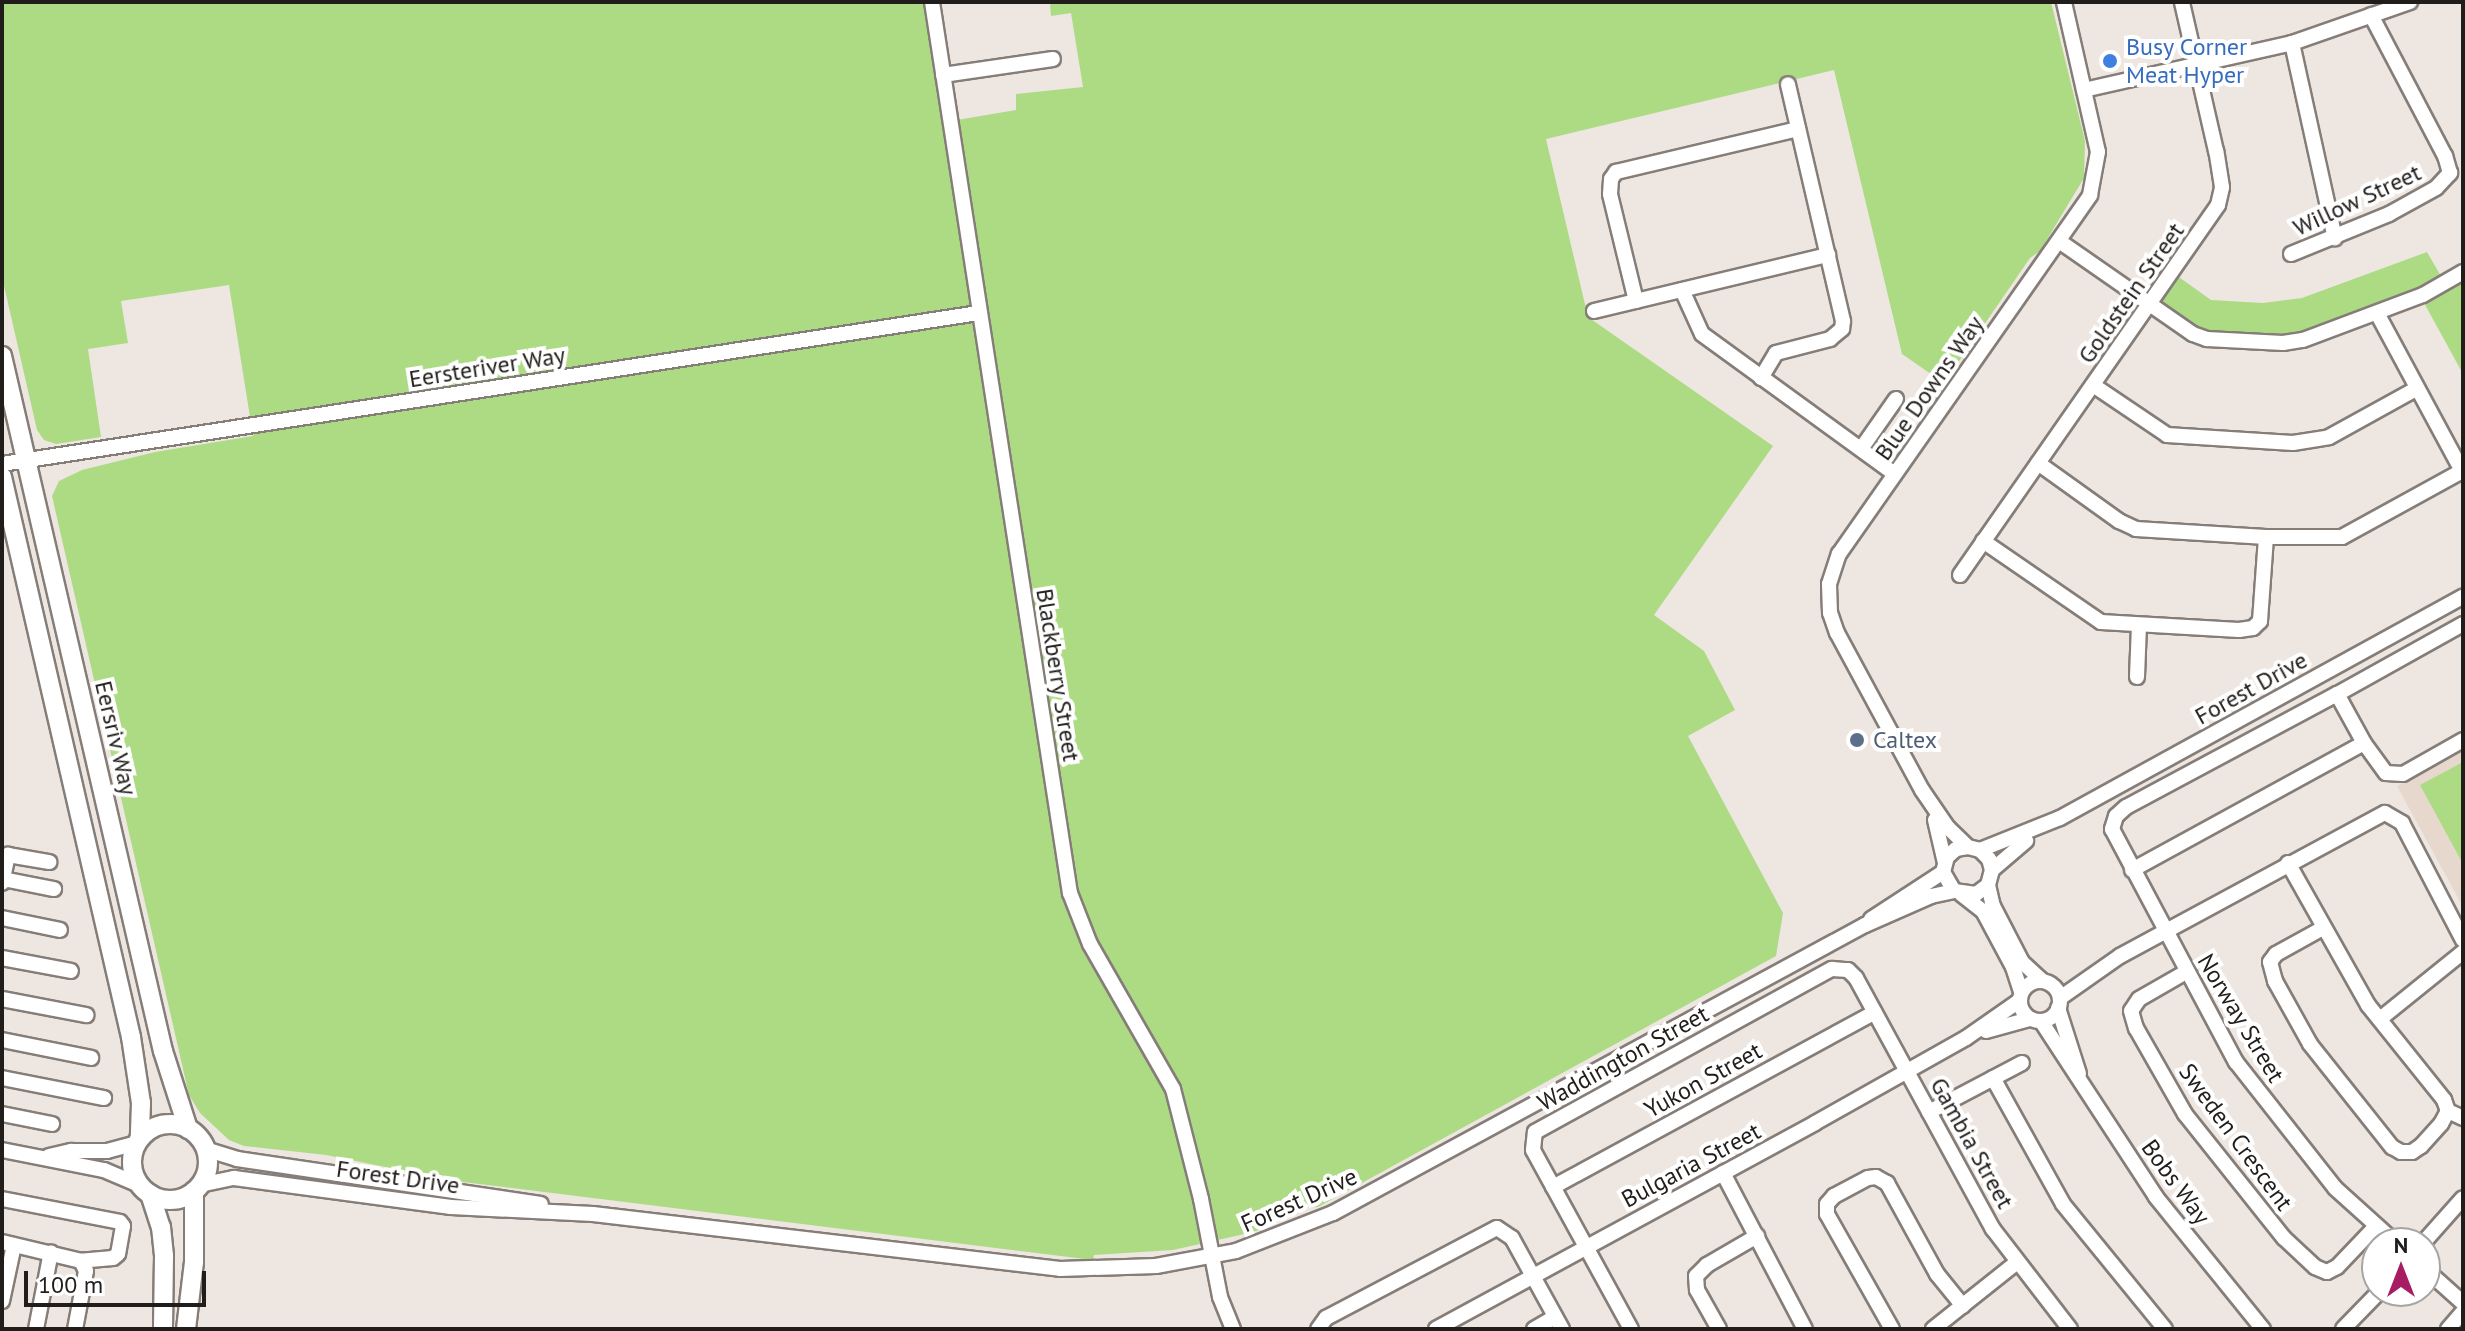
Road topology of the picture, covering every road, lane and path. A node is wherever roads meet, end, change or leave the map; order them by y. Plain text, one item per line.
1 (932, 2) edge
2 (2064, 2) edge
3 (2182, 2) edge
4 (2410, 2) edge
5 (2392, 5) edge
6 (2371, 15) junction
7 (2292, 43) junction
8 (1053, 59) dead end
9 (2197, 64) junction
10 (943, 75) junction
11 (1788, 84) dead end
12 (2084, 90) junction
13 (1798, 129) junction
14 (2335, 238) junction
15 (2059, 241) junction
16 (2291, 254) dead end
17 (1828, 255) junction
18 (2463, 272) edge
19 (1682, 290) junction
20 (1636, 301) junction
21 (2151, 304) junction
22 (1594, 311) dead end
23 (978, 313) junction
24 (2377, 313) junction
25 (2, 356) edge
26 (1761, 378) junction
27 (2093, 385) junction
28 (2416, 389) junction
29 (1896, 399) dead end
30 (1861, 449) junction
31 (26, 460) junction
32 (2038, 463) junction
33 (2, 464) edge
34 (2462, 472) edge
35 (1895, 474) junction
36 (2, 477) edge
37 (2266, 537) junction
38 (1983, 541) junction
39 (1960, 575) dead end
40 (2463, 596) edge
41 (2463, 624) edge
42 (2139, 626) junction
43 (2137, 677) dead end
44 (2337, 694) junction
45 (2463, 740) edge
46 (2364, 743) junction
47 (1922, 790) junction
48 (2060, 818) junction
49 (1974, 848) junction
50 (49, 862) dead end
51 (2288, 863) junction
52 (1944, 867) junction
53 (2132, 870) junction
54 (1990, 878) junction
55 (2, 881) edge
56 (54, 889) dead end
57 (1958, 893) junction
58 (2, 918) edge
59 (1865, 925) junction
60 (2323, 928) junction
61 (60, 930) dead end
62 (2165, 931) junction
63 (2463, 940) edge
64 (2463, 952) edge
65 (2, 958) edge
66 (2097, 969) junction
67 (1848, 970) joint
68 (71, 971) dead end
69 (2186, 972) junction
70 (2043, 981) junction
71 (2020, 997) junction
72 (2, 999) edge
73 (2059, 1003) junction
74 (1875, 1012) junction
75 (86, 1015) dead end
76 (2380, 1019) junction
77 (2036, 1020) junction
78 (1966, 1038) junction
79 (2, 1040) edge
80 (91, 1058) dead end
81 (2022, 1063) dead end
82 (1907, 1071) junction
83 (2, 1078) edge
84 (1993, 1078) junction
85 (2079, 1079) junction
86 (104, 1098) dead end
87 (2448, 1111) junction
88 (1929, 1112) junction
89 (2, 1114) edge
90 (2463, 1118) edge
91 (52, 1124) dead end
92 (188, 1129) junction
93 (138, 1141) junction
94 (205, 1149) junction
95 (2, 1150) edge
96 (44, 1157) junction
97 (1723, 1173) junction
98 (1553, 1187) junction
99 (197, 1188) junction
100 (145, 1190) junction
101 (2463, 1198) edge
102 (2, 1199) edge
103 (593, 1214) junction
104 (2376, 1226) joint
105 (2437, 1227) edge
106 (1757, 1236) junction
107 (8, 1243) edge
108 (1586, 1247) junction
109 (51, 1252) junction
110 (1213, 1256) junction
111 (81, 1261) junction
112 (2016, 1263) junction
113 (1533, 1276) junction
114 (2441, 1283) edge
115 (2, 1301) edge
116 (2463, 1303) edge
117 (2245, 1305) junction
118 (1963, 1306) junction
119 (2366, 1307) edge
120 (2463, 1312) edge
121 (1558, 1323) edge
122 (2066, 1324) edge
123 (2348, 1327) edge
124 (36, 1329) edge
125 (75, 1329) edge
126 (163, 1329) edge
127 (186, 1329) edge
128 (1233, 1329) edge
129 (1318, 1329) edge
130 (1436, 1329) edge
131 (1534, 1329) edge
132 (1631, 1329) edge
133 (1719, 1329) edge
134 (1805, 1329) edge
135 (1892, 1329) edge
136 (1933, 1329) edge
137 (2049, 1329) edge
138 (2165, 1329) edge
139 (2263, 1329) edge
140 (2273, 1329) edge
141 (2448, 1329) edge

1 - 10 street, Blackberry Street
2 - 12 street, Blue Downs Way
3 - 9 street, Goldstein Street
4 - 5 street
5 - 6 street
6 - 7 street
6 - 14 street, Willow Street
7 - 9 street
7 - 14 street
8 - 10 street
9 - 12 street
9 - 21 street, Goldstein Street
10 - 23 street, Blackberry Street
11 - 13 street
12 - 15 street, Blue Downs Way
13 - 17 street
13 - 20 street
14 - 16 street, Willow Street
15 - 21 street
15 - 35 street, Blue Downs Way
17 - 19 street
17 - 26 street
18 - 24 street
19 - 20 street
19 - 26 street
20 - 22 street
21 - 24 street
21 - 27 street, Goldstein Street
23 - 31 street, Eersteriver Way
23 - 110 street, Blackberry Street
24 - 28 street
25 - 31 main road, Eersriv Way
26 - 30 street
27 - 28 street
27 - 32 street, Goldstein Street
28 - 34 street
29 - 30 street
30 - 35 street
31 - 33 street, Eersteriver Way
31 - 92 main road, Eersriv Way
32 - 37 street
32 - 38 street, Goldstein Street
34 - 37 street
35 - 47 street, Blue Downs Way
36 - 93 main road
37 - 42 street
38 - 39 street, Goldstein Street
38 - 42 street
40 - 48 street, Forest Drive
41 - 44 street
42 - 43 street
44 - 46 street
44 - 53 street, Norway Street
45 - 46 street
46 - 53 street
47 - 49 street, Blue Downs Way
47 - 52 street, Blue Downs Way
48 - 49 street, Forest Drive
48 - 54 street, Forest Drive
49 - 52 street
49 - 54 street
50 - 55 street
51 - 60 street
51 - 62 street
51 - 63 street
52 - 57 street
52 - 59 street, Forest Drive
53 - 62 street, Norway Street
54 - 57 street
54 - 70 street
55 - 56 street
57 - 59 street, Forest Drive
57 - 71 street
58 - 61 street
59 - 110 street, Forest Drive
60 - 76 street
60 - 87 street
62 - 66 street
62 - 69 street, Norway Street
64 - 76 street
65 - 68 street
66 - 70 street
66 - 73 street
67 - 74 street, Gambia Street
67 - 98 street, Waddington Street
69 - 104 street, Norway Street
69 - 104 street, Sweden Crescent
70 - 71 street
70 - 73 street
71 - 77 street
71 - 78 street, Bulgaria Street
72 - 75 street
73 - 77 street
73 - 85 street, Bobs Way
74 - 82 street, Gambia Street
74 - 98 street, Yukon Street
76 - 87 street
77 - 78 street, Bulgaria Street
77 - 85 street, Bobs Way
78 - 82 street, Bulgaria Street
79 - 80 street
81 - 84 street
82 - 88 street, Gambia Street
82 - 97 street, Bulgaria Street
83 - 86 street
84 - 88 street
84 - 138 street
85 - 117 street, Bobs Way
87 - 90 street
88 - 112 street, Gambia Street
89 - 91 street
92 - 93 main road
92 - 94 main road
93 - 96 street
93 - 100 main road
94 - 99 main road
94 - 103 street, Forest Drive
95 - 96 street
96 - 100 street
97 - 106 street
97 - 108 street, Bulgaria Street
98 - 108 street, Waddington Street
99 - 100 main road
99 - 103 street, Forest Drive
99 - 127 main road
100 - 126 main road
101 - 105 street
102 - 111 street
103 - 110 street, Forest Drive
106 - 133 street
106 - 134 street
107 - 109 street
107 - 115 street
108 - 113 street, Bulgaria Street
108 - 132 street, Waddington Street
109 - 111 street
109 - 124 street
110 - 128 street, Blackberry Street
111 - 125 street
112 - 118 street
112 - 122 street, Gambia Street
113 - 121 street
113 - 129 street
113 - 130 street, Bulgaria Street
114 - 116 street
117 - 139 street, Bobs Way
117 - 140 street, Bobs Way
118 - 135 street
118 - 136 street
119 - 123 street
120 - 141 street
121 - 131 street
122 - 137 street

